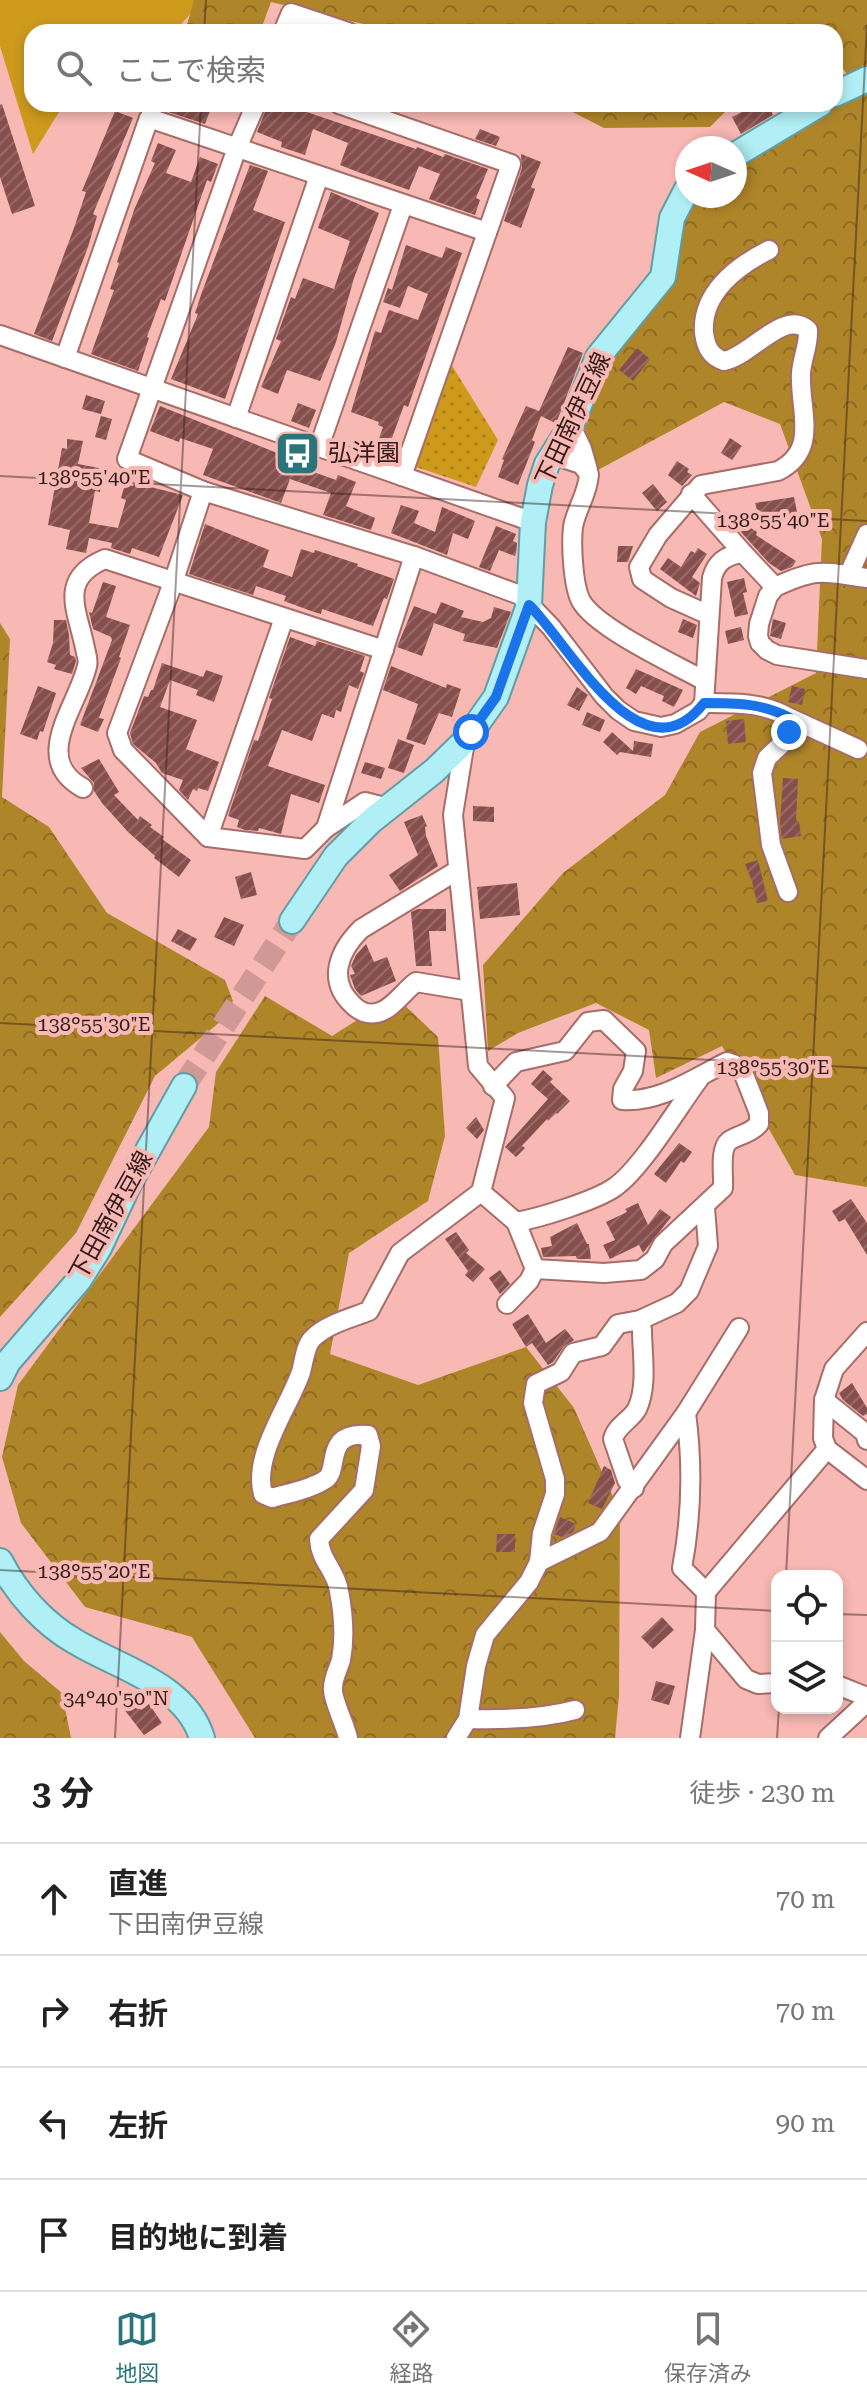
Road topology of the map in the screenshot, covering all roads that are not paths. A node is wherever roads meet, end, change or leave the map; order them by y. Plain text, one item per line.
1 (286, 24) edge
2 (324, 24) edge
3 (867, 79) edge
4 (843, 90) edge
5 (253, 112) edge
6 (807, 112) edge
7 (395, 113) edge
8 (237, 148) junction
9 (747, 148) edge
10 (319, 176) junction
11 (403, 205) junction
12 (677, 208) edge
13 (487, 232) junction
14 (769, 250) dead end
15 (0, 335) edge
16 (65, 358) junction
17 (152, 388) junction
18 (236, 418) junction
19 (571, 426) junction
20 (319, 447) junction
21 (553, 455) junction
22 (588, 470) junction
23 (402, 476) junction
24 (203, 491) junction
25 (691, 494) junction
26 (533, 522) junction
27 (867, 534) edge
28 (743, 553) junction
29 (414, 556) junction
30 (858, 576) edge
31 (174, 580) junction
32 (775, 587) junction
33 (529, 605) junction
34 (709, 615) junction
35 (284, 618) junction
36 (384, 650) junction
37 (867, 669) edge
38 (705, 681) junction
39 (704, 703) junction
40 (790, 718) junction
41 (465, 741) junction
42 (858, 749) dead end
43 (83, 788) dead end
44 (388, 808) junction
45 (326, 828) junction
46 (208, 837) junction
47 (458, 870) junction
48 (788, 892) dead end
49 (292, 921) tunnel mouth
50 (470, 991) junction
51 (703, 1073) junction
52 (184, 1086) tunnel mouth
53 (493, 1086) junction
54 (481, 1192) junction
55 (705, 1208) junction
56 (516, 1222) junction
57 (535, 1269) junction
58 (507, 1304) dead end
59 (640, 1320) junction
60 (739, 1328) dead end
61 (867, 1332) edge
62 (0, 1378) edge
63 (824, 1400) junction
64 (686, 1413) junction
65 (866, 1435) edge
66 (827, 1449) junction
67 (864, 1471) edge
68 (634, 1488) junction
69 (0, 1561) edge
70 (539, 1562) junction
71 (706, 1592) junction
72 (705, 1630) junction
73 (771, 1683) edge
74 (843, 1688) edge
75 (867, 1700) edge
76 (575, 1710) dead end
77 (468, 1719) junction
78 (202, 1738) edge
79 (348, 1738) edge
80 (456, 1738) edge
81 (690, 1738) edge
82 (828, 1738) edge

1 - 2 street
3 - 4 main road
5 - 8 street
6 - 9 main road
7 - 13 street
8 - 10 street
8 - 16 street
8 - 17 street
10 - 11 street
10 - 18 street
11 - 13 street
11 - 20 street
12 - 19 main road, 下田南伊豆線
13 - 23 street
14 - 25 street
15 - 16 street
16 - 17 street
17 - 18 street
17 - 24 street
18 - 20 street
19 - 21 main road, 下田南伊豆線
19 - 22 street
20 - 23 street
21 - 22 street
21 - 26 main road, 下田南伊豆線
22 - 38 street
23 - 26 street
24 - 29 street
24 - 31 street
25 - 28 street
25 - 34 street
26 - 33 main road, 下田南伊豆線
27 - 30 street
28 - 32 street
28 - 34 street
29 - 33 street
29 - 36 street
30 - 32 street
31 - 35 street
31 - 43 street
31 - 46 street
32 - 37 street
33 - 39 street
33 - 41 main road, 下田南伊豆線
34 - 38 street
35 - 36 street
35 - 46 street
36 - 45 street
38 - 39 street
39 - 40 street
40 - 42 street
40 - 48 street
41 - 44 main road, 下田南伊豆線
41 - 47 street
44 - 45 street
44 - 49 main road, 下田南伊豆線
45 - 46 street
47 - 50 street
47 - 50 street
50 - 53 street
51 - 53 street
51 - 55 street
51 - 56 street
52 - 62 main road, 下田南伊豆線
53 - 54 street
54 - 56 street
54 - 79 street
55 - 57 street
55 - 59 street
56 - 57 street
57 - 58 street
59 - 68 street
59 - 70 street
60 - 64 street
61 - 63 street
63 - 65 street
63 - 66 street
64 - 68 street
64 - 71 street
66 - 67 street
66 - 71 street
68 - 70 street
69 - 78 main road
70 - 77 street
71 - 72 street
72 - 73 street
72 - 81 street
74 - 75 street
75 - 82 street
76 - 77 street
77 - 80 street

